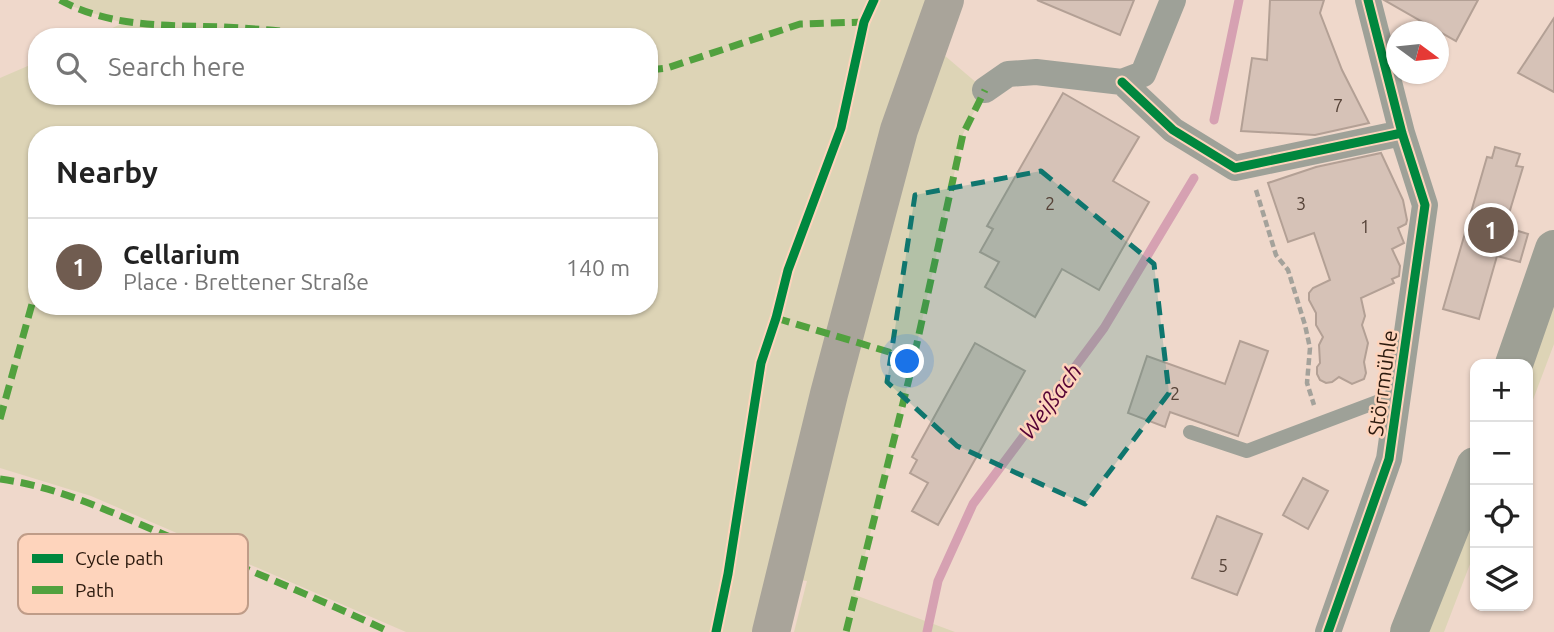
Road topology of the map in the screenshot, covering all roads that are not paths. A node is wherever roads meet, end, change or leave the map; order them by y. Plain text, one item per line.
1 (945, 0) edge
2 (1173, 0) edge
3 (1368, 0) edge
4 (1122, 82) junction
5 (985, 90) dead end
6 (1402, 133) junction
7 (1554, 249) edge
8 (1516, 359) edge
9 (1398, 394) junction
10 (1190, 432) dead end
11 (1470, 479) edge
12 (771, 632) edge
13 (1328, 632) edge
14 (1409, 632) edge

1 - 12 main road
2 - 4 street
3 - 6 street, Störrmühle
4 - 5 street
4 - 6 street
6 - 9 street, Störrmühle
7 - 8 street
9 - 10 lane
9 - 13 street, Störrmühle
11 - 14 street

